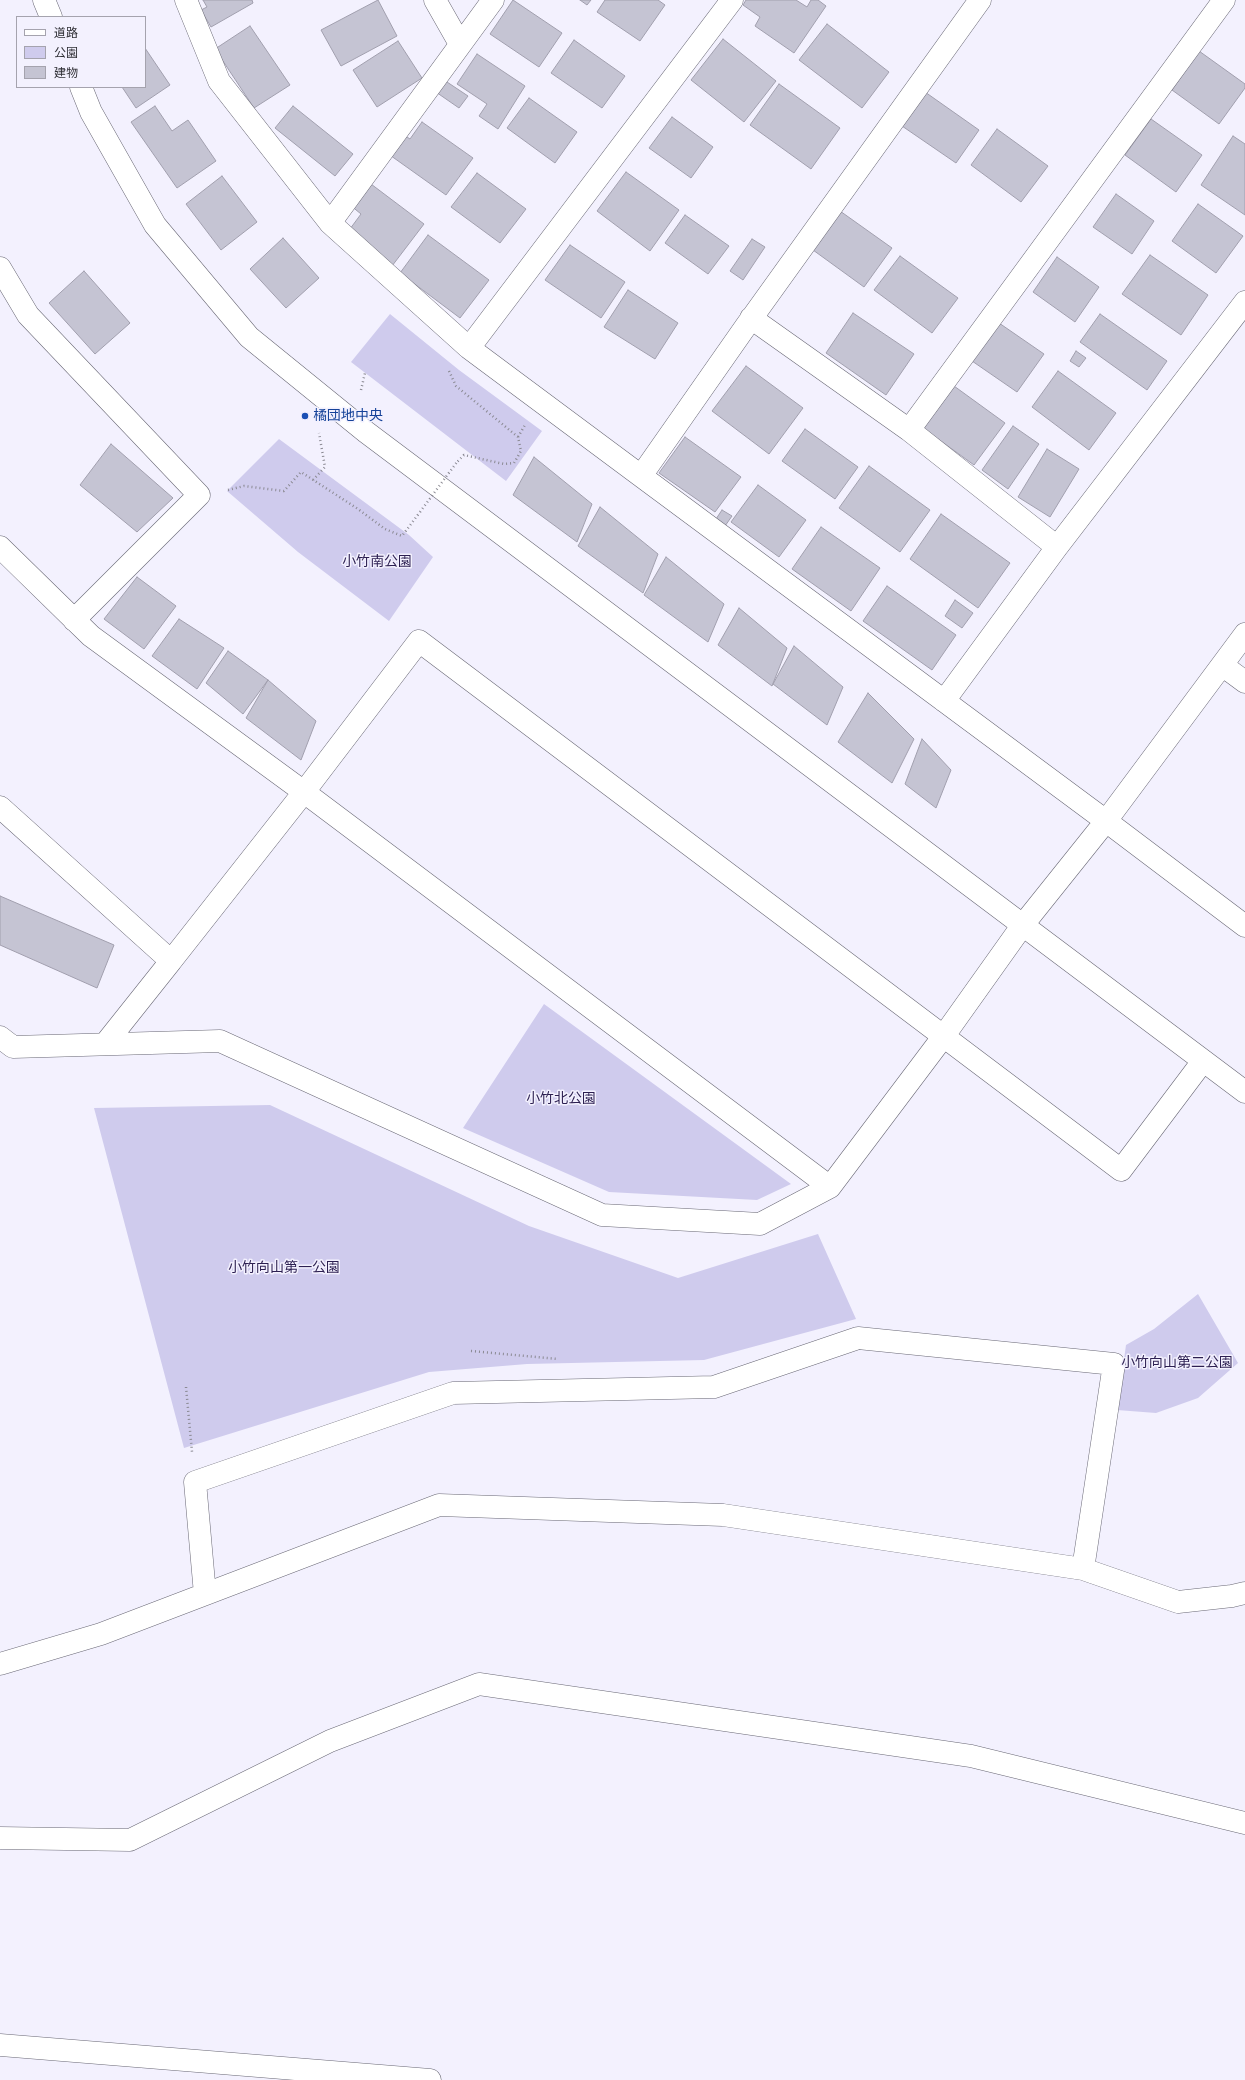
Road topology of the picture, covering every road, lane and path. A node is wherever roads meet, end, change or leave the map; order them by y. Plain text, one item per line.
1 (44, 0) edge
2 (186, 0) edge
3 (435, 0) edge
4 (493, 0) edge
5 (732, 0) edge
6 (980, 0) edge
7 (1224, 0) edge
8 (51, 16) edge
9 (460, 44) junction
10 (81, 88) edge
11 (330, 223) junction
12 (0, 268) edge
13 (1245, 302) edge
14 (751, 318) junction
15 (469, 348) junction
16 (446, 366) dead end
17 (311, 387) junction
18 (909, 430) junction
19 (641, 476) junction
20 (313, 480) junction
21 (198, 496) junction
22 (0, 547) edge
23 (1057, 547) junction
24 (74, 620) junction
25 (1245, 634) edge
26 (1222, 665) junction
27 (1245, 682) edge
28 (944, 701) junction
29 (304, 792) junction
30 (0, 807) edge
31 (1106, 821) junction
32 (1022, 926) junction
33 (1245, 926) edge
34 (171, 961) junction
35 (0, 1037) edge
36 (943, 1037) junction
37 (104, 1044) junction
38 (1203, 1061) junction
39 (1245, 1092) edge
40 (830, 1187) junction
41 (186, 1387) dead end
42 (196, 1482) junction
43 (1083, 1569) junction
44 (1245, 1593) edge
45 (205, 1594) junction
46 (0, 1664) edge
47 (1245, 1823) edge
48 (0, 1838) edge
49 (0, 2045) edge
50 (430, 2080) edge

1 - 8 street
2 - 11 street
3 - 9 street
4 - 9 street
5 - 15 street
6 - 14 street
7 - 18 street
9 - 11 street
10 - 17 street
11 - 15 street
12 - 21 street
13 - 23 street
14 - 18 street
14 - 19 street
15 - 19 street
16 - 20 path, bridge
17 - 20 path
17 - 32 street
18 - 23 street
19 - 28 street
20 - 21 path
21 - 24 street
22 - 24 street
23 - 28 street
24 - 29 street
25 - 26 street
26 - 27 street
26 - 31 street
28 - 31 street
29 - 34 street
29 - 36 street
29 - 40 street
30 - 34 street
31 - 32 street
31 - 33 street
32 - 36 street
32 - 38 street
34 - 37 street
35 - 37 street
36 - 38 street
36 - 40 street
37 - 40 street
38 - 39 street
41 - 42 path
42 - 43 street
42 - 45 street
43 - 44 street
43 - 45 street
45 - 46 street
47 - 48 street
49 - 50 street

